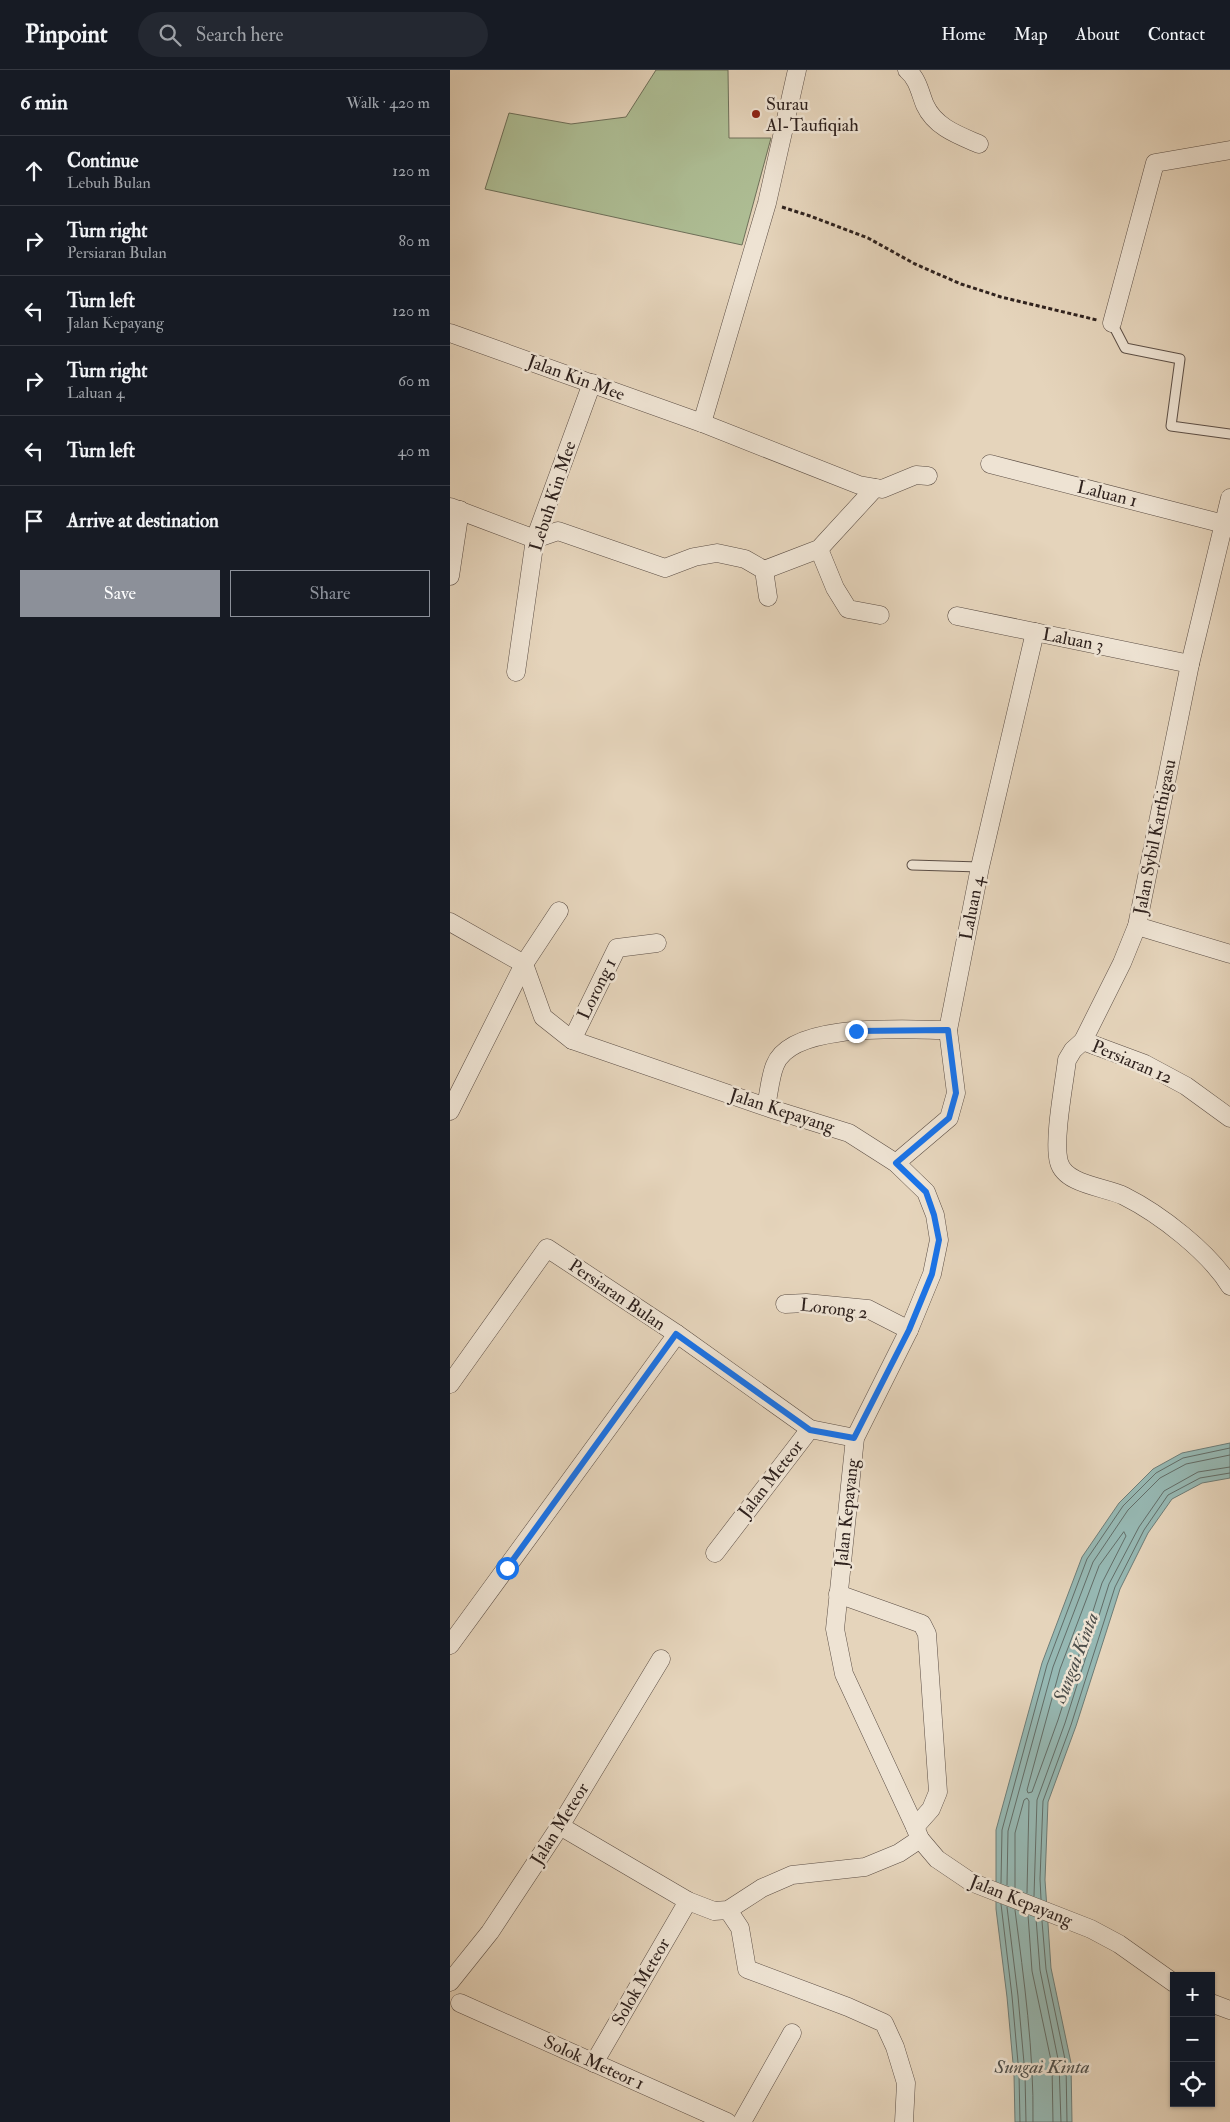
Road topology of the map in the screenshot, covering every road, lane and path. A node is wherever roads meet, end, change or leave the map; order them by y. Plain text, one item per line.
1 (797, 70) edge
2 (907, 70) edge
3 (979, 144) dead end
4 (1230, 150) edge
5 (767, 203) junction
6 (1112, 323) junction
7 (450, 333) edge
8 (592, 383) junction
9 (702, 424) junction
10 (1230, 434) edge
11 (990, 464) dead end
12 (928, 476) dead end
13 (875, 488) junction
14 (1230, 498) edge
15 (455, 509) edge
16 (1224, 524) junction
17 (535, 539) junction
18 (819, 549) junction
19 (1222, 568) edge
20 (764, 570) junction
21 (450, 576) edge
22 (768, 597) dead end
23 (880, 615) dead end
24 (957, 616) dead end
25 (1035, 632) junction
26 (1190, 664) junction
27 (516, 672) dead end
28 (912, 865) dead end
29 (980, 866) junction
30 (559, 911) dead end
31 (450, 922) edge
32 (1137, 926) junction
33 (656, 943) dead end
34 (1230, 954) edge
35 (524, 964) junction
36 (948, 1030) junction
37 (572, 1040) junction
38 (1083, 1041) junction
39 (766, 1106) junction
40 (450, 1110) edge
41 (1230, 1118) edge
42 (896, 1163) junction
43 (1230, 1286) edge
44 (785, 1304) dead end
45 (909, 1330) junction
46 (676, 1334) junction
47 (450, 1384) edge
48 (810, 1430) junction
49 (854, 1438) junction
50 (715, 1553) dead end
51 (838, 1594) junction
52 (450, 1645) edge
53 (661, 1659) dead end
54 (560, 1826) junction
55 (918, 1833) junction
56 (688, 1901) junction
57 (728, 1910) junction
58 (1170, 1980) edge
59 (450, 1982) edge
60 (460, 2004) dead end
61 (1215, 2004) edge
62 (1230, 2010) edge
63 (792, 2033) dead end
64 (594, 2063) junction
65 (727, 2122) edge
66 (742, 2122) edge
67 (904, 2122) edge

1 - 5 street
2 - 3 street
4 - 6 street
5 - 6 path
5 - 9 street
6 - 10 lane
7 - 8 street, Jalan Kin Mee
8 - 9 street, Jalan Kin Mee
8 - 17 street, Lebuh Kin Mee
9 - 13 street, Jalan Kin Mee
11 - 16 street, Laluan 1
12 - 13 street
13 - 18 street
14 - 16 street, Jalan Sybil Karthigasu
15 - 17 street
15 - 21 street
16 - 19 street, Jalan Sybil Karthigasu
17 - 20 street
17 - 27 street, Lebuh Kin Mee
18 - 20 street
18 - 23 street
19 - 26 street, Jalan Sybil Karthigasu
20 - 22 street
24 - 25 street, Laluan 3
25 - 26 street, Laluan 3
25 - 29 street, Laluan 4
26 - 32 street, Jalan Sybil Karthigasu
28 - 29 lane
29 - 36 street, Laluan 4
30 - 35 street
31 - 35 street
32 - 34 street
32 - 38 street, Jalan Sybil Karthigasu
33 - 37 street, Lorong 1
35 - 37 street, Jalan Kepayang
35 - 40 street
36 - 39 street
36 - 42 street, Laluan 4
37 - 39 street, Jalan Kepayang
38 - 41 street, Persiaran 12
38 - 43 street, Jalan Sybil Karthigasu
39 - 42 street, Jalan Kepayang
42 - 45 street, Jalan Kepayang
44 - 45 street, Lorong 2
45 - 49 street, Jalan Kepayang
46 - 47 street, Persiaran Bulan
46 - 48 street, Persiaran Bulan
46 - 52 street
48 - 49 street, Persiaran Bulan
48 - 50 street, Jalan Meteor
49 - 51 street, Jalan Kepayang
51 - 55 street, Jalan Kepayang
51 - 55 street
53 - 54 street, Jalan Meteor
54 - 56 street
54 - 59 street, Jalan Meteor
55 - 57 street
55 - 58 street, Jalan Kepayang
56 - 57 street
56 - 64 street, Solok Meteor
57 - 67 street
60 - 64 street, Solok Meteor 1
61 - 62 street
63 - 66 street
64 - 65 street, Solok Meteor 1

